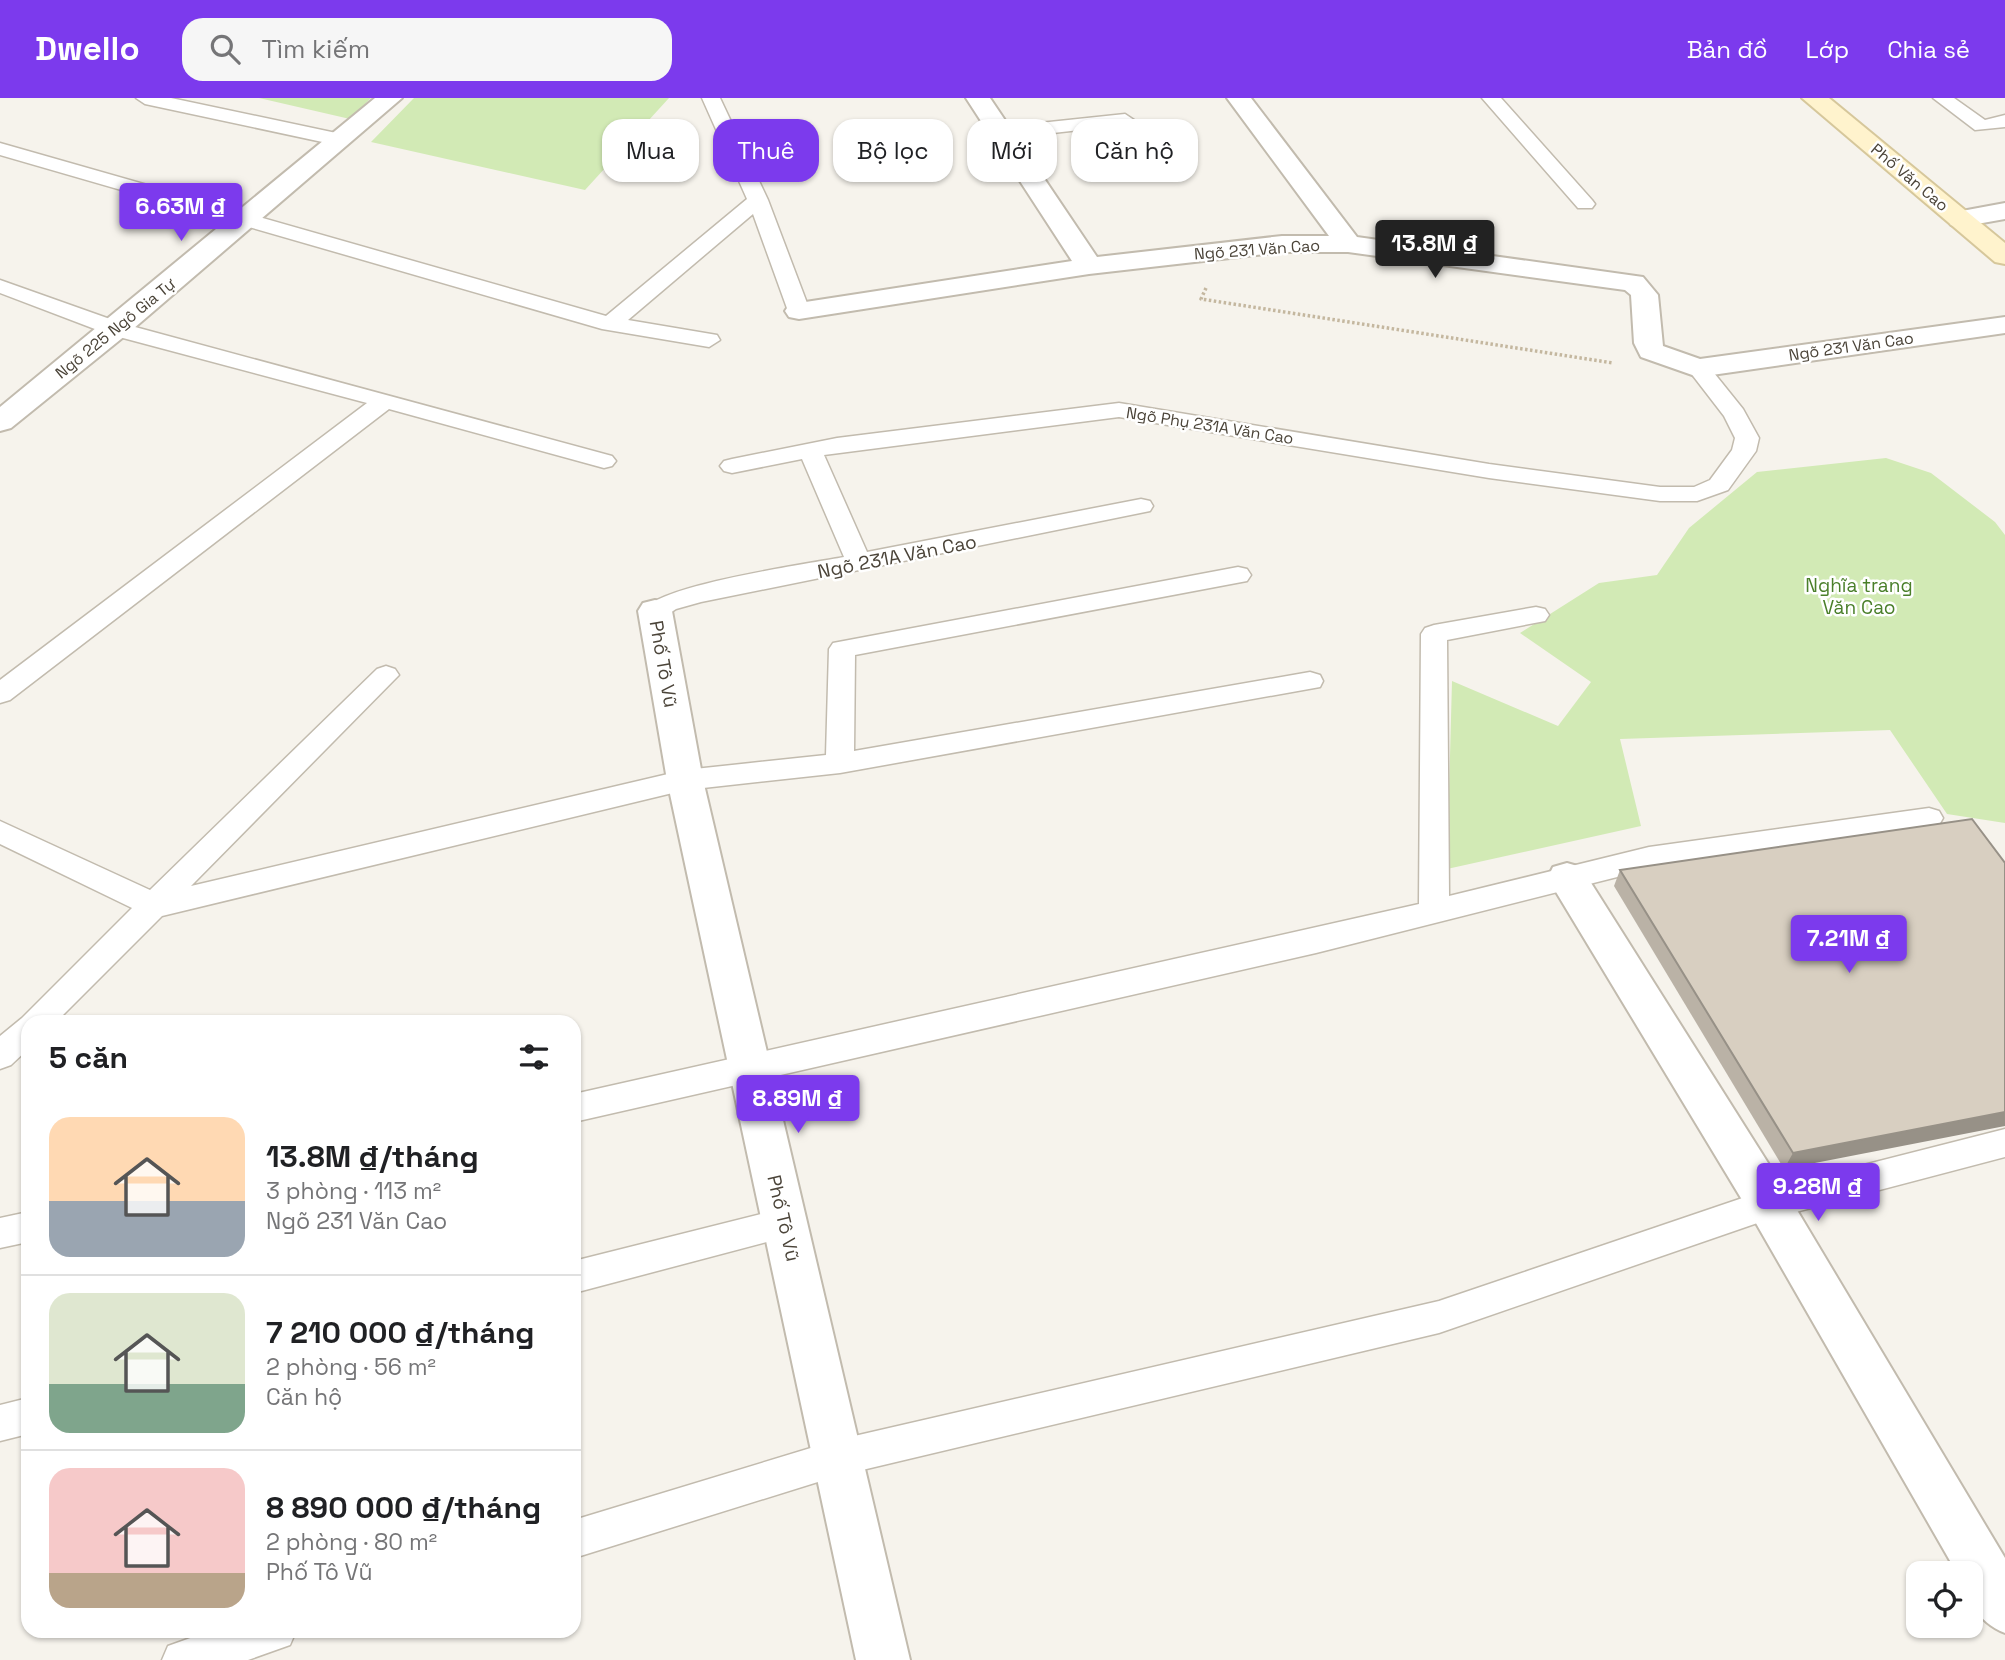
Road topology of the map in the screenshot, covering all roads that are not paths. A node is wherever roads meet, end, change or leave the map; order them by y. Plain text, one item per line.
1 (145, 98) edge
2 (390, 98) edge
3 (711, 98) edge
4 (978, 98) edge
5 (1239, 98) edge
6 (1491, 98) edge
7 (1814, 98) edge
8 (1942, 98) edge
9 (992, 119) edge
10 (2005, 121) edge
11 (341, 140) junction
12 (0, 149) edge
13 (1033, 182) edge
14 (758, 200) junction
15 (1584, 204) dead end
16 (2005, 211) edge
17 (1960, 219) junction
18 (245, 220) junction
19 (1348, 244) junction
20 (2005, 256) edge
21 (1089, 266) junction
22 (0, 286) edge
23 (799, 311) joint
24 (610, 324) junction
25 (2005, 325) edge
26 (117, 329) junction
27 (709, 340) dead end
28 (1698, 368) junction
29 (385, 401) junction
30 (0, 422) edge
31 (810, 450) junction
32 (604, 461) dead end
33 (732, 466) dead end
34 (1141, 506) dead end
35 (860, 564) junction
36 (1238, 575) dead end
37 (655, 611) joint
38 (1536, 615) dead end
39 (386, 675) dead end
40 (1310, 681) dead end
41 (0, 694) edge
42 (840, 763) junction
43 (685, 780) junction
44 (1929, 817) dead end
45 (0, 832) edge
46 (1567, 877) junction
47 (156, 906) junction
48 (1434, 913) junction
49 (43, 1015) edge
50 (21, 1036) edge
51 (0, 1056) edge
52 (751, 1070) junction
53 (581, 1106) edge
54 (2005, 1143) edge
55 (1769, 1204) junction
56 (785, 1223) junction
57 (21, 1228) edge
58 (0, 1233) edge
59 (581, 1275) edge
60 (21, 1418) edge
61 (0, 1423) edge
62 (838, 1458) junction
63 (581, 1537) edge
64 (2005, 1607) edge
65 (253, 1638) edge
66 (182, 1660) edge
67 (883, 1660) edge

1 - 11 lane
2 - 11 street, Ngõ 225 Ngô Gia Tự
3 - 14 lane
4 - 9 street
5 - 19 street
6 - 15 lane
7 - 17 street, Phố Văn Cao
8 - 10 lane
11 - 18 street, Ngõ 225 Ngô Gia Tự
12 - 18 lane
13 - 21 street
14 - 23 lane
14 - 24 lane
16 - 17 street
17 - 20 street, Phố Văn Cao
18 - 24 lane
18 - 26 street, Ngõ 225 Ngô Gia Tự
19 - 21 street, Ngõ 231 Văn Cao
19 - 28 street, Ngõ 231 Văn Cao
21 - 23 street, Ngõ 231 Văn Cao
22 - 26 lane
24 - 27 lane
25 - 28 street, Ngõ 231 Văn Cao
26 - 29 lane
26 - 30 street, Ngõ 225 Ngô Gia Tự
28 - 31 lane, Ngõ Phụ 231A Văn Cao
29 - 32 lane
29 - 41 lane
31 - 33 lane, Ngõ Phụ 231A Văn Cao
31 - 35 lane
34 - 35 lane, Ngõ 231A Văn Cao
35 - 37 lane, Ngõ 231A Văn Cao
36 - 42 lane
37 - 43 street, Phố Tô Vũ
38 - 48 lane
39 - 47 lane
40 - 42 lane
42 - 43 lane
43 - 47 lane
43 - 52 street, Phố Tô Vũ
44 - 46 lane
45 - 47 lane
46 - 48 lane
46 - 55 street
47 - 49 lane
48 - 52 lane
50 - 51 lane
52 - 53 lane
52 - 56 street, Phố Tô Vũ
54 - 55 lane
55 - 62 lane
55 - 64 street
56 - 59 lane
56 - 62 street, Phố Tô Vũ
57 - 58 lane
60 - 61 lane
62 - 63 lane
62 - 67 street, Phố Tô Vũ
65 - 66 lane

